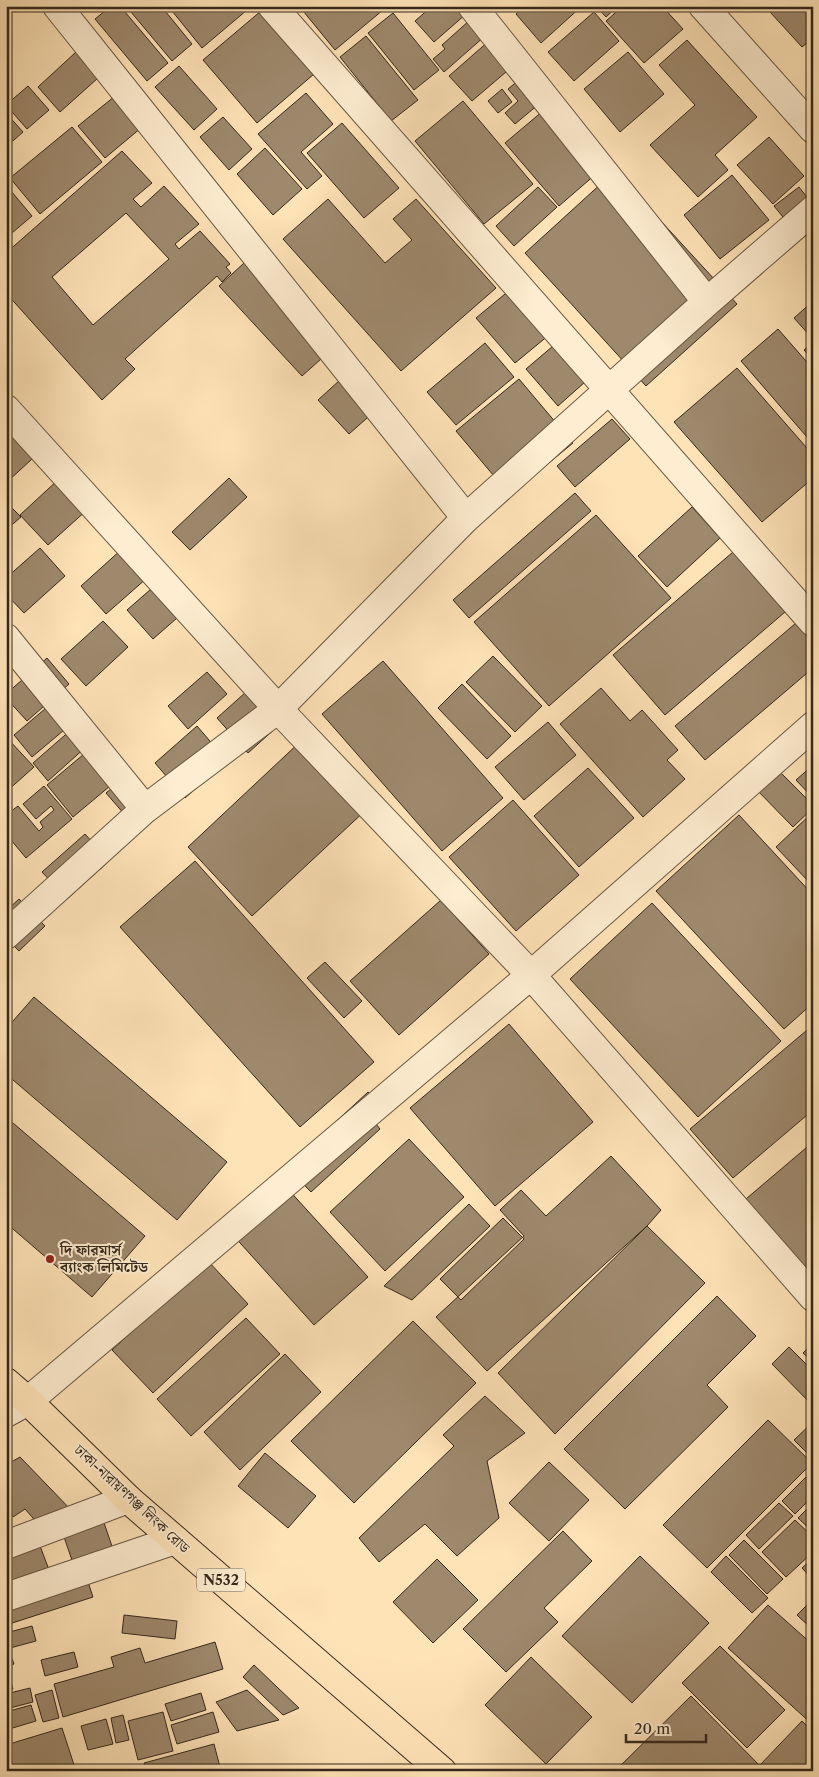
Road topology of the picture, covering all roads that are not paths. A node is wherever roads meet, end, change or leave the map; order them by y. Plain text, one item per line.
1 (57, 6) edge
2 (272, 6) edge
3 (472, 6) edge
4 (702, 6) edge
5 (813, 129) edge
6 (813, 210) edge
7 (707, 302) junction
8 (609, 390) junction
9 (6, 409) edge
10 (466, 518) junction
11 (813, 622) edge
12 (6, 638) edge
13 (278, 709) junction
14 (813, 726) edge
15 (145, 809) junction
16 (8, 929) edge
17 (531, 975) junction
18 (813, 1297) edge
19 (6, 1382) edge
20 (17, 1407) edge
21 (128, 1499) junction
22 (175, 1540) junction
23 (6, 1545) edge
24 (6, 1597) edge
25 (442, 1771) edge

1 - 10 street
2 - 8 street
3 - 7 street
4 - 5 street
6 - 7 street
7 - 8 street
8 - 10 street
8 - 11 street
9 - 13 street
10 - 13 street
12 - 15 street
13 - 15 street
13 - 17 street
14 - 17 street
15 - 16 street
17 - 18 street
17 - 20 street
19 - 20 highway, ঢাকা-নারায়ণগঞ্জ লিংক রোড / N532
20 - 21 highway, ঢাকা-নারায়ণগঞ্জ লিংক রোড / N532
21 - 22 highway, ঢাকা-নারায়ণগঞ্জ লিংক রোড / N532
21 - 23 street
22 - 24 street
22 - 25 highway, ঢাকা-নারায়ণগঞ্জ লিংক রোড / N532

